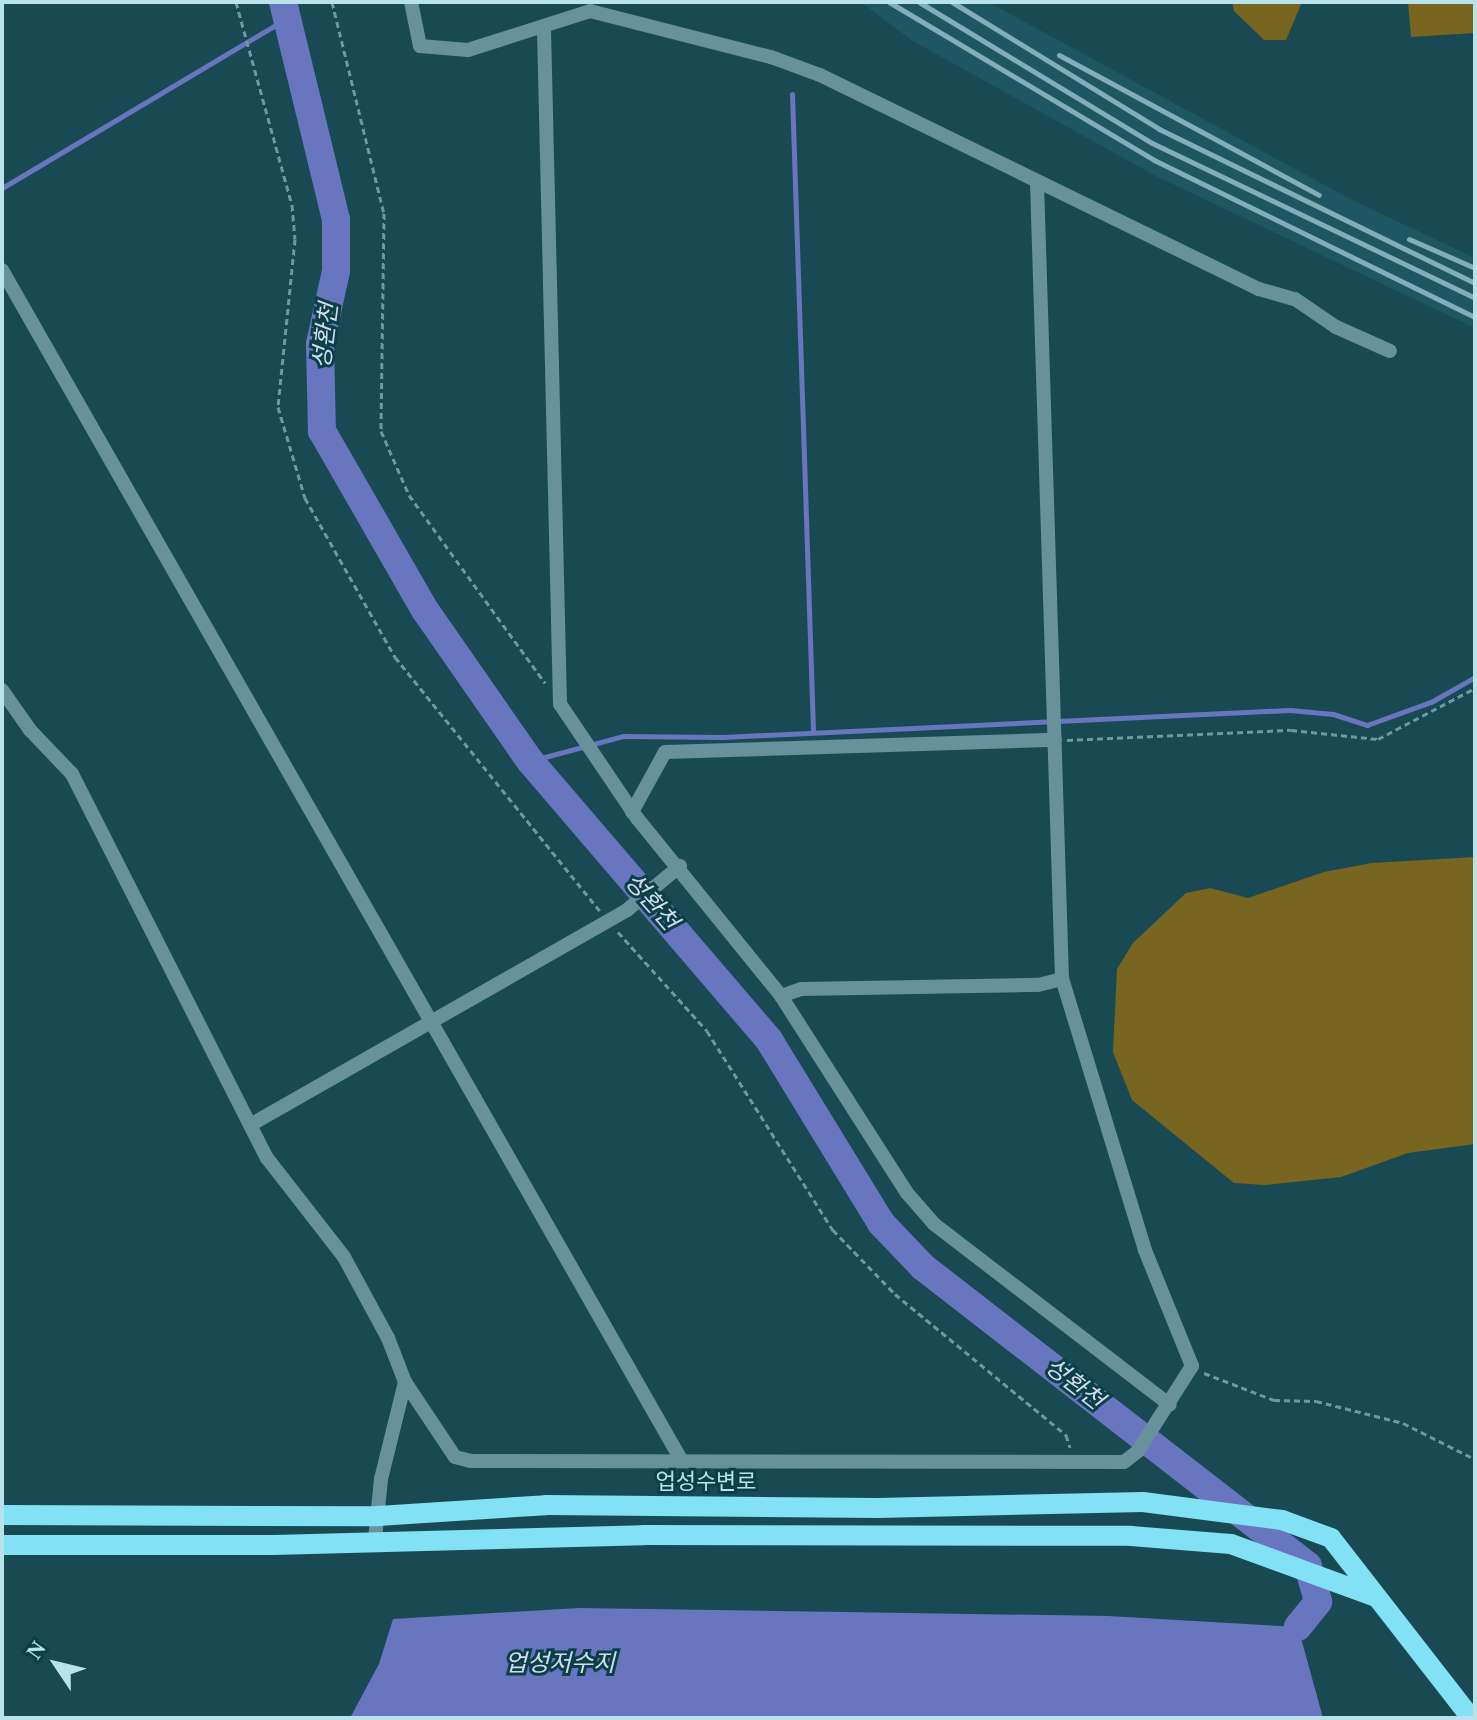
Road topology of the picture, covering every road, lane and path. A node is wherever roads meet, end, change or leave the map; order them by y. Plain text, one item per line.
1 (236, 2) edge
2 (332, 2) edge
3 (411, 2) edge
4 (544, 30) junction
5 (1037, 182) junction
6 (2, 270) edge
7 (1390, 351) dead end
8 (1475, 688) edge
9 (2, 690) edge
10 (557, 693) junction
11 (1055, 736) junction
12 (632, 812) junction
13 (680, 866) junction
14 (608, 921) junction
15 (1062, 979) junction
16 (781, 996) junction
17 (433, 1022) junction
18 (252, 1124) junction
19 (1192, 1366) junction
20 (405, 1382) junction
21 (1170, 1405) junction
22 (1074, 1458) junction
23 (1475, 1459) edge
24 (682, 1461) junction
25 (2, 1515) edge
26 (378, 1516) junction
27 (375, 1539) junction
28 (2, 1545) edge
29 (1376, 1597) junction
30 (1471, 1718) edge

1 - 14 path
2 - 10 path
3 - 4 street
4 - 5 street
4 - 10 street
5 - 7 street
5 - 11 street
6 - 17 street
8 - 11 path
9 - 18 street
10 - 12 street
11 - 12 street
11 - 15 street
12 - 13 street
13 - 14 street
13 - 16 street
14 - 17 street
14 - 22 path
15 - 16 street
15 - 19 street
16 - 21 street
17 - 18 street
17 - 24 street
18 - 20 street
19 - 21 street
19 - 23 path
20 - 24 street
20 - 26 street
21 - 22 street
22 - 24 street
25 - 26 main road, 업성수변로
26 - 27 street
26 - 29 main road, 업성수변로
27 - 28 main road
27 - 29 main road
29 - 30 main road, 업성수변로

